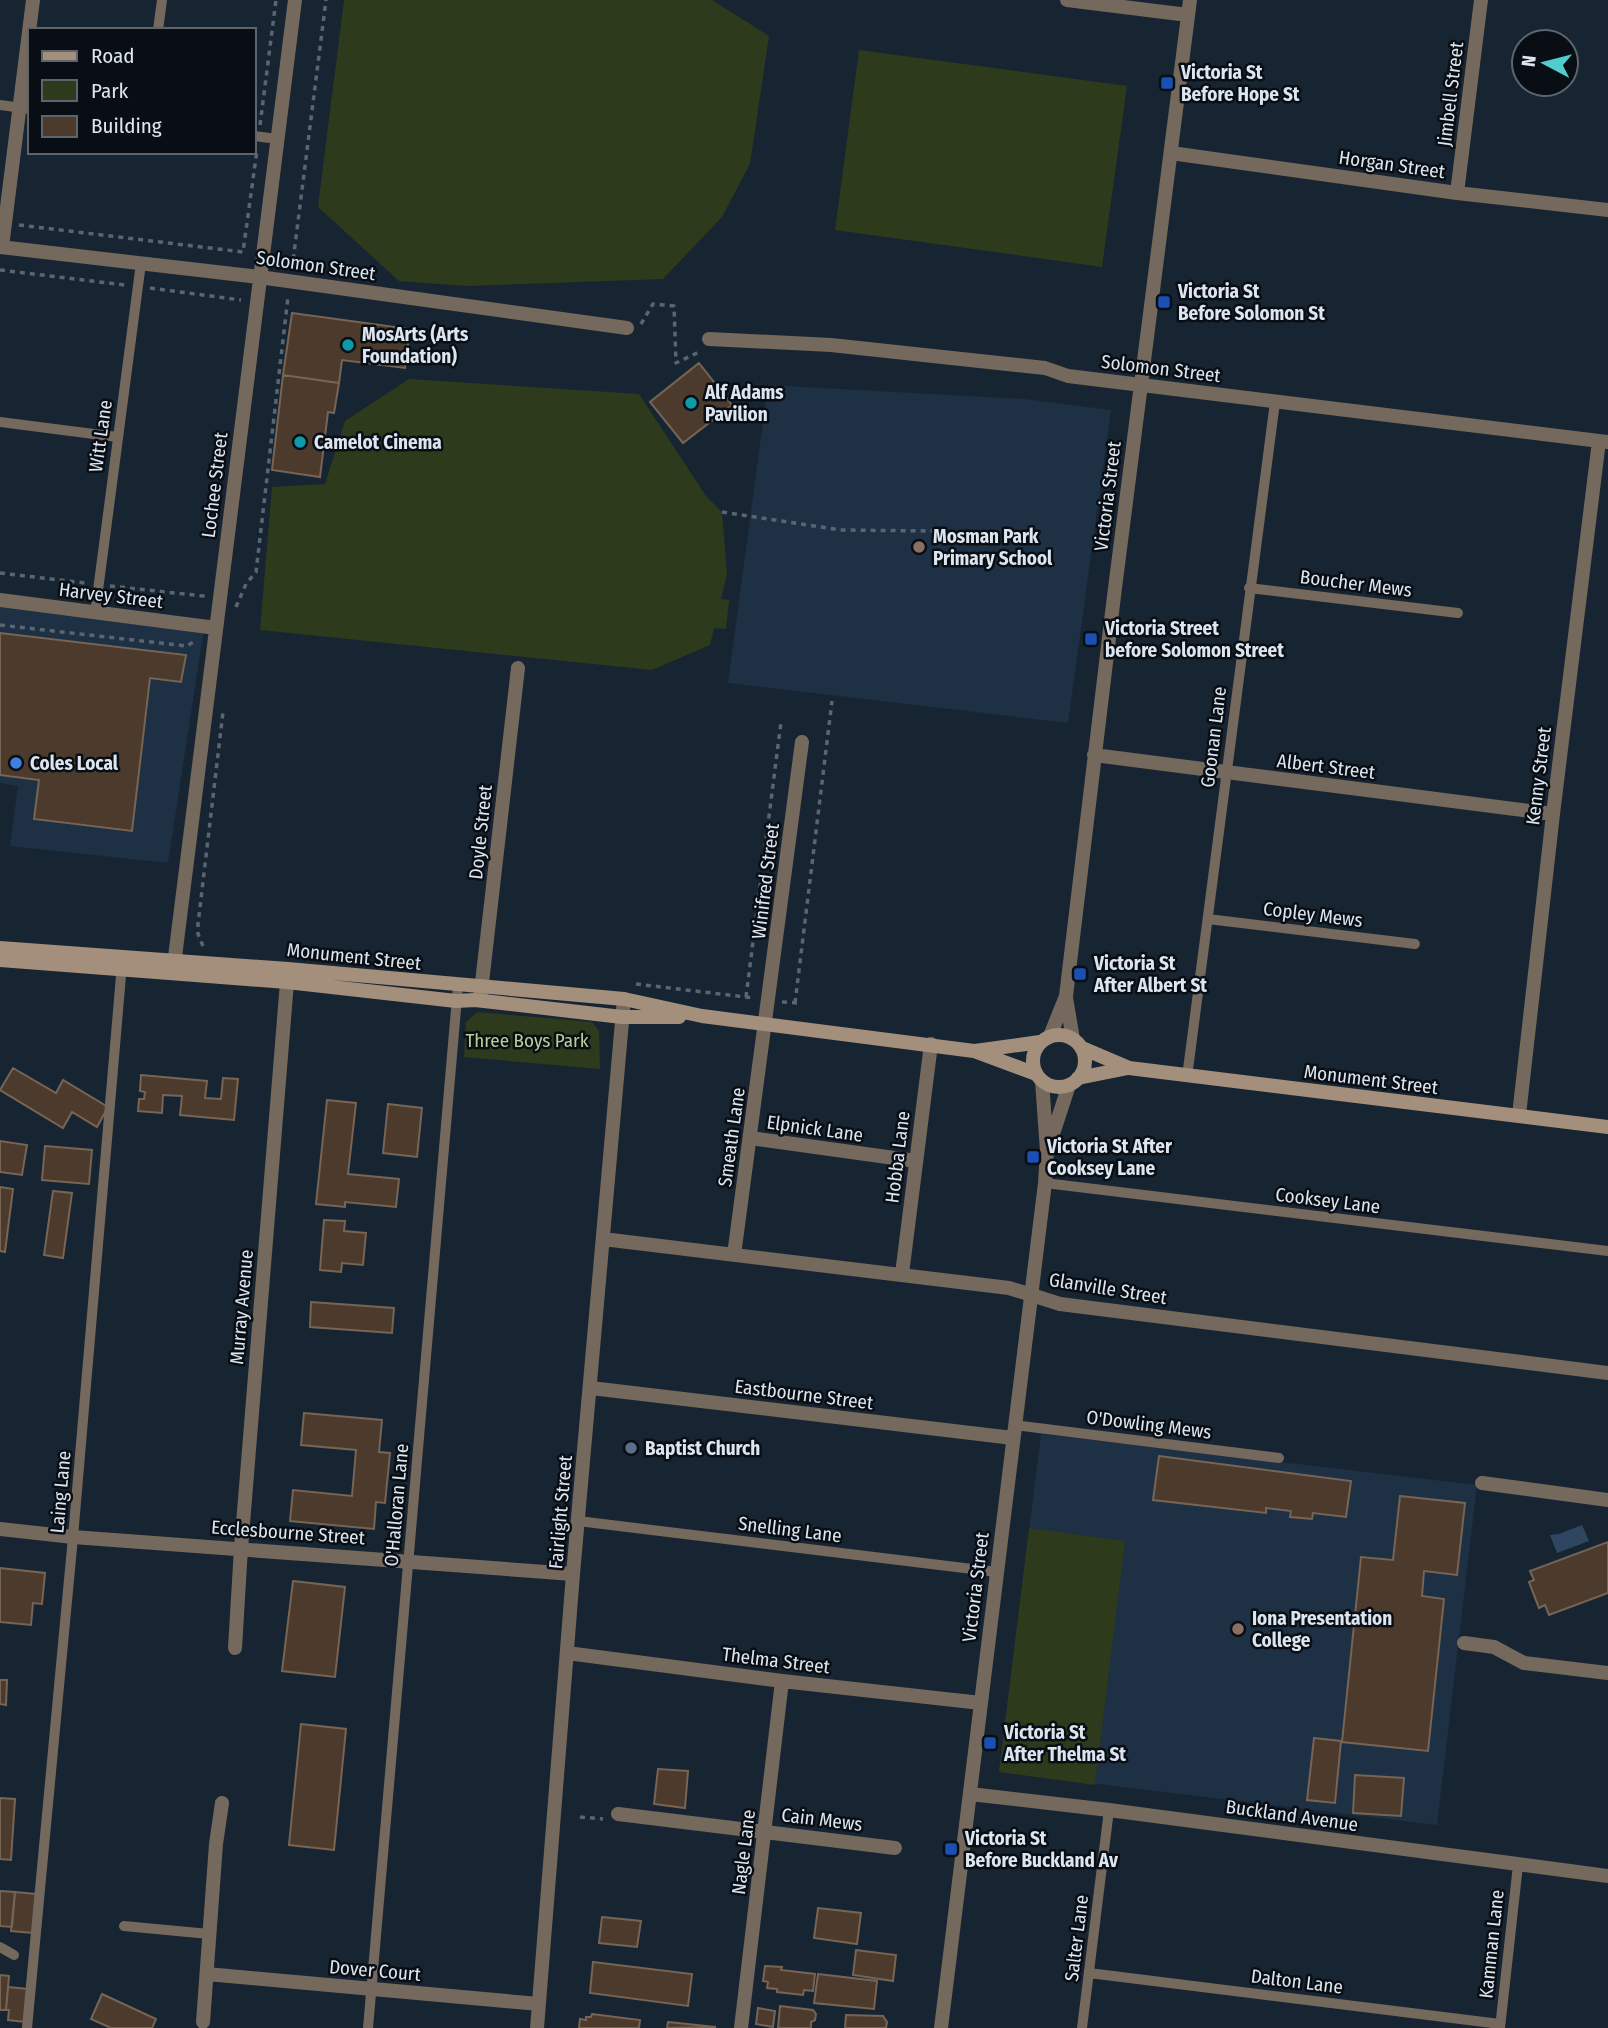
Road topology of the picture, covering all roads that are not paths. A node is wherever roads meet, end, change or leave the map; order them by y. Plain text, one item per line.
1 (33, 0) edge
2 (162, 0) edge
3 (295, 0) edge
4 (1067, 0) edge
5 (1481, 0) edge
6 (1189, 7) edge
7 (31, 28) edge
8 (158, 28) edge
9 (28, 60) edge
10 (0, 105) edge
11 (24, 108) edge
12 (256, 136) edge
13 (277, 139) junction
14 (1171, 153) junction
15 (1457, 193) junction
16 (1608, 210) edge
17 (1, 247) edge
18 (141, 263) junction
19 (259, 276) junction
20 (627, 328) road end
21 (709, 339) road end
22 (1141, 385) junction
23 (1275, 402) junction
24 (0, 422) edge
25 (117, 437) junction
26 (1604, 442) edge
27 (1249, 588) junction
28 (0, 600) edge
29 (95, 612) junction
30 (1458, 613) dead end
31 (216, 628) junction
32 (518, 668) dead end
33 (802, 742) dead end
34 (1094, 755) junction
35 (1226, 772) junction
36 (1553, 814) junction
37 (1208, 919) junction
38 (1415, 944) dead end
39 (0, 948) edge
40 (0, 960) edge
41 (122, 964) junction
42 (174, 968) junction
43 (288, 976) junction
44 (457, 993) junction
45 (481, 994) junction
46 (1066, 996) junction
47 (624, 999) junction
48 (702, 1016) junction
49 (622, 1017) junction
50 (766, 1025) junction
51 (1045, 1039) junction
52 (931, 1044) junction
53 (1077, 1044) junction
54 (974, 1051) junction
55 (1129, 1068) junction
56 (1187, 1077) junction
57 (1039, 1078) junction
58 (1074, 1082) junction
59 (1519, 1115) junction
60 (1608, 1128) edge
61 (750, 1138) junction
62 (1047, 1151) junction
63 (916, 1161) junction
64 (1045, 1183) junction
65 (603, 1239) junction
66 (1608, 1251) edge
67 (734, 1255) junction
68 (902, 1274) junction
69 (1031, 1294) junction
70 (1608, 1373) edge
71 (591, 1388) junction
72 (1014, 1432) junction
73 (1279, 1458) dead end
74 (1482, 1483) dead end
75 (1608, 1500) edge
76 (578, 1521) junction
77 (0, 1529) edge
78 (74, 1537) junction
79 (241, 1548) junction
80 (408, 1561) junction
81 (997, 1572) junction
82 (573, 1574) junction
83 (1464, 1643) dead end
84 (235, 1648) dead end
85 (567, 1653) junction
86 (1608, 1673) edge
87 (782, 1681) junction
88 (981, 1703) junction
89 (970, 1794) junction
90 (222, 1803) dead end
91 (1109, 1810) junction
92 (618, 1814) road end
93 (765, 1831) junction
94 (895, 1848) dead end
95 (1518, 1864) junction
96 (1608, 1876) edge
97 (124, 1926) dead end
98 (209, 1934) junction
99 (0, 1947) edge
100 (14, 1955) dead end
101 (1089, 1973) junction
102 (206, 1974) junction
103 (371, 1990) junction
104 (539, 2004) junction
105 (203, 2022) dead end
106 (1500, 2026) edge
107 (27, 2028) edge
108 (368, 2028) edge
109 (537, 2028) edge
110 (741, 2028) edge
111 (941, 2028) edge
112 (1082, 2028) edge

1 - 7 street
2 - 8 lane
3 - 13 street, Lochee Street
4 - 6 street
5 - 15 street, Jimbell Street
6 - 14 street, Victoria Street
9 - 11 street
10 - 11 lane
11 - 17 street
12 - 13 lane
13 - 19 street, Lochee Street
14 - 15 street, Horgan Street
14 - 22 street, Victoria Street
15 - 16 street, Horgan Street
17 - 18 street, Solomon Street
18 - 19 street, Solomon Street
18 - 25 lane, Witt Lane
19 - 20 street, Solomon Street
19 - 31 street, Lochee Street
21 - 22 street, Solomon Street
22 - 23 street, Solomon Street
22 - 34 street, Victoria Street
23 - 26 street, Solomon Street
23 - 27 lane, Goonan Lane
24 - 25 lane
25 - 29 lane, Witt Lane
26 - 36 street, Kenny Street
27 - 30 lane, Boucher Mews
27 - 35 lane, Goonan Lane
28 - 29 street, Harvey Street
29 - 31 street, Harvey Street
31 - 42 street, Lochee Street
32 - 45 street, Doyle Street
33 - 50 street, Winifred Street
34 - 35 street, Albert Street
34 - 46 street, Victoria Street
35 - 36 street, Albert Street
35 - 37 lane, Goonan Lane
36 - 59 street, Kenny Street
37 - 38 lane, Copley Mews
37 - 56 lane, Goonan Lane
39 - 41 street, Monument Street
40 - 41 street, Monument Street
41 - 42 street, Monument Street
41 - 78 lane, Laing Lane
42 - 43 street, Monument Street
43 - 44 street, Monument Street
43 - 79 street, Murray Avenue
44 - 45 street, Monument Street
44 - 80 lane, O'Halloran Lane
45 - 47 street, Monument Street
45 - 49 street, Monument Street
46 - 51 street, Victoria Street
46 - 53 street, Victoria Street
47 - 48 street, Monument Street
47 - 49 street, Fairlight Street
48 - 49 street, Monument Street
48 - 50 street, Monument Street
49 - 65 street, Fairlight Street
50 - 52 street, Monument Street
50 - 61 street, Smeath Lane
51 - 53 street
51 - 54 street, Monument Street
51 - 57 street
52 - 54 street, Monument Street
52 - 63 street, Hobba Lane
53 - 55 street, Monument Street
53 - 58 street
54 - 57 street, Monument Street
55 - 56 street, Monument Street
55 - 58 street, Monument Street
56 - 59 street, Monument Street
57 - 58 street
57 - 62 street, Victoria Street
58 - 62 street, Victoria Street
59 - 60 street, Monument Street
61 - 63 street, Elpnick Lane
61 - 67 street, Smeath Lane
62 - 64 street, Victoria Street
63 - 68 street, Hobba Lane
64 - 66 lane, Cooksey Lane
64 - 69 street, Victoria Street
65 - 67 street, Glanville Street
65 - 71 street, Fairlight Street
67 - 68 street, Glanville Street
68 - 69 street, Glanville Street
69 - 70 street, Glanville Street
69 - 72 street, Victoria Street
71 - 72 street, Eastbourne Street
71 - 76 street, Fairlight Street
72 - 73 lane, O'Dowling Mews
72 - 81 street, Victoria Street
74 - 75 street
76 - 81 lane, Snelling Lane
76 - 82 street, Fairlight Street
77 - 78 street, Ecclesbourne Street
78 - 79 street, Ecclesbourne Street
78 - 107 lane, Laing Lane
79 - 80 street, Ecclesbourne Street
79 - 84 street, Murray Avenue
80 - 82 street, Ecclesbourne Street
80 - 103 lane, O'Halloran Lane
81 - 88 street, Victoria Street
82 - 85 street, Fairlight Street
83 - 86 street
85 - 87 street, Thelma Street
85 - 104 street, Fairlight Street
87 - 88 street, Thelma Street
87 - 93 street, Nagle Lane
88 - 89 street, Victoria Street
89 - 91 street, Buckland Avenue
89 - 111 street, Victoria Street
90 - 98 street
91 - 95 street, Buckland Avenue
91 - 101 lane, Salter Lane
92 - 93 street, Cain Mews
93 - 94 street, Cain Mews
93 - 110 street, Nagle Lane
95 - 96 street, Buckland Avenue
95 - 106 lane, Kamman Lane
97 - 98 lane
98 - 102 street
99 - 100 lane
101 - 106 lane, Dalton Lane
101 - 112 lane, Salter Lane
102 - 103 street, Dover Court
102 - 105 street
103 - 104 street, Dover Court
103 - 108 lane, O'Halloran Lane
104 - 109 street, Fairlight Street

